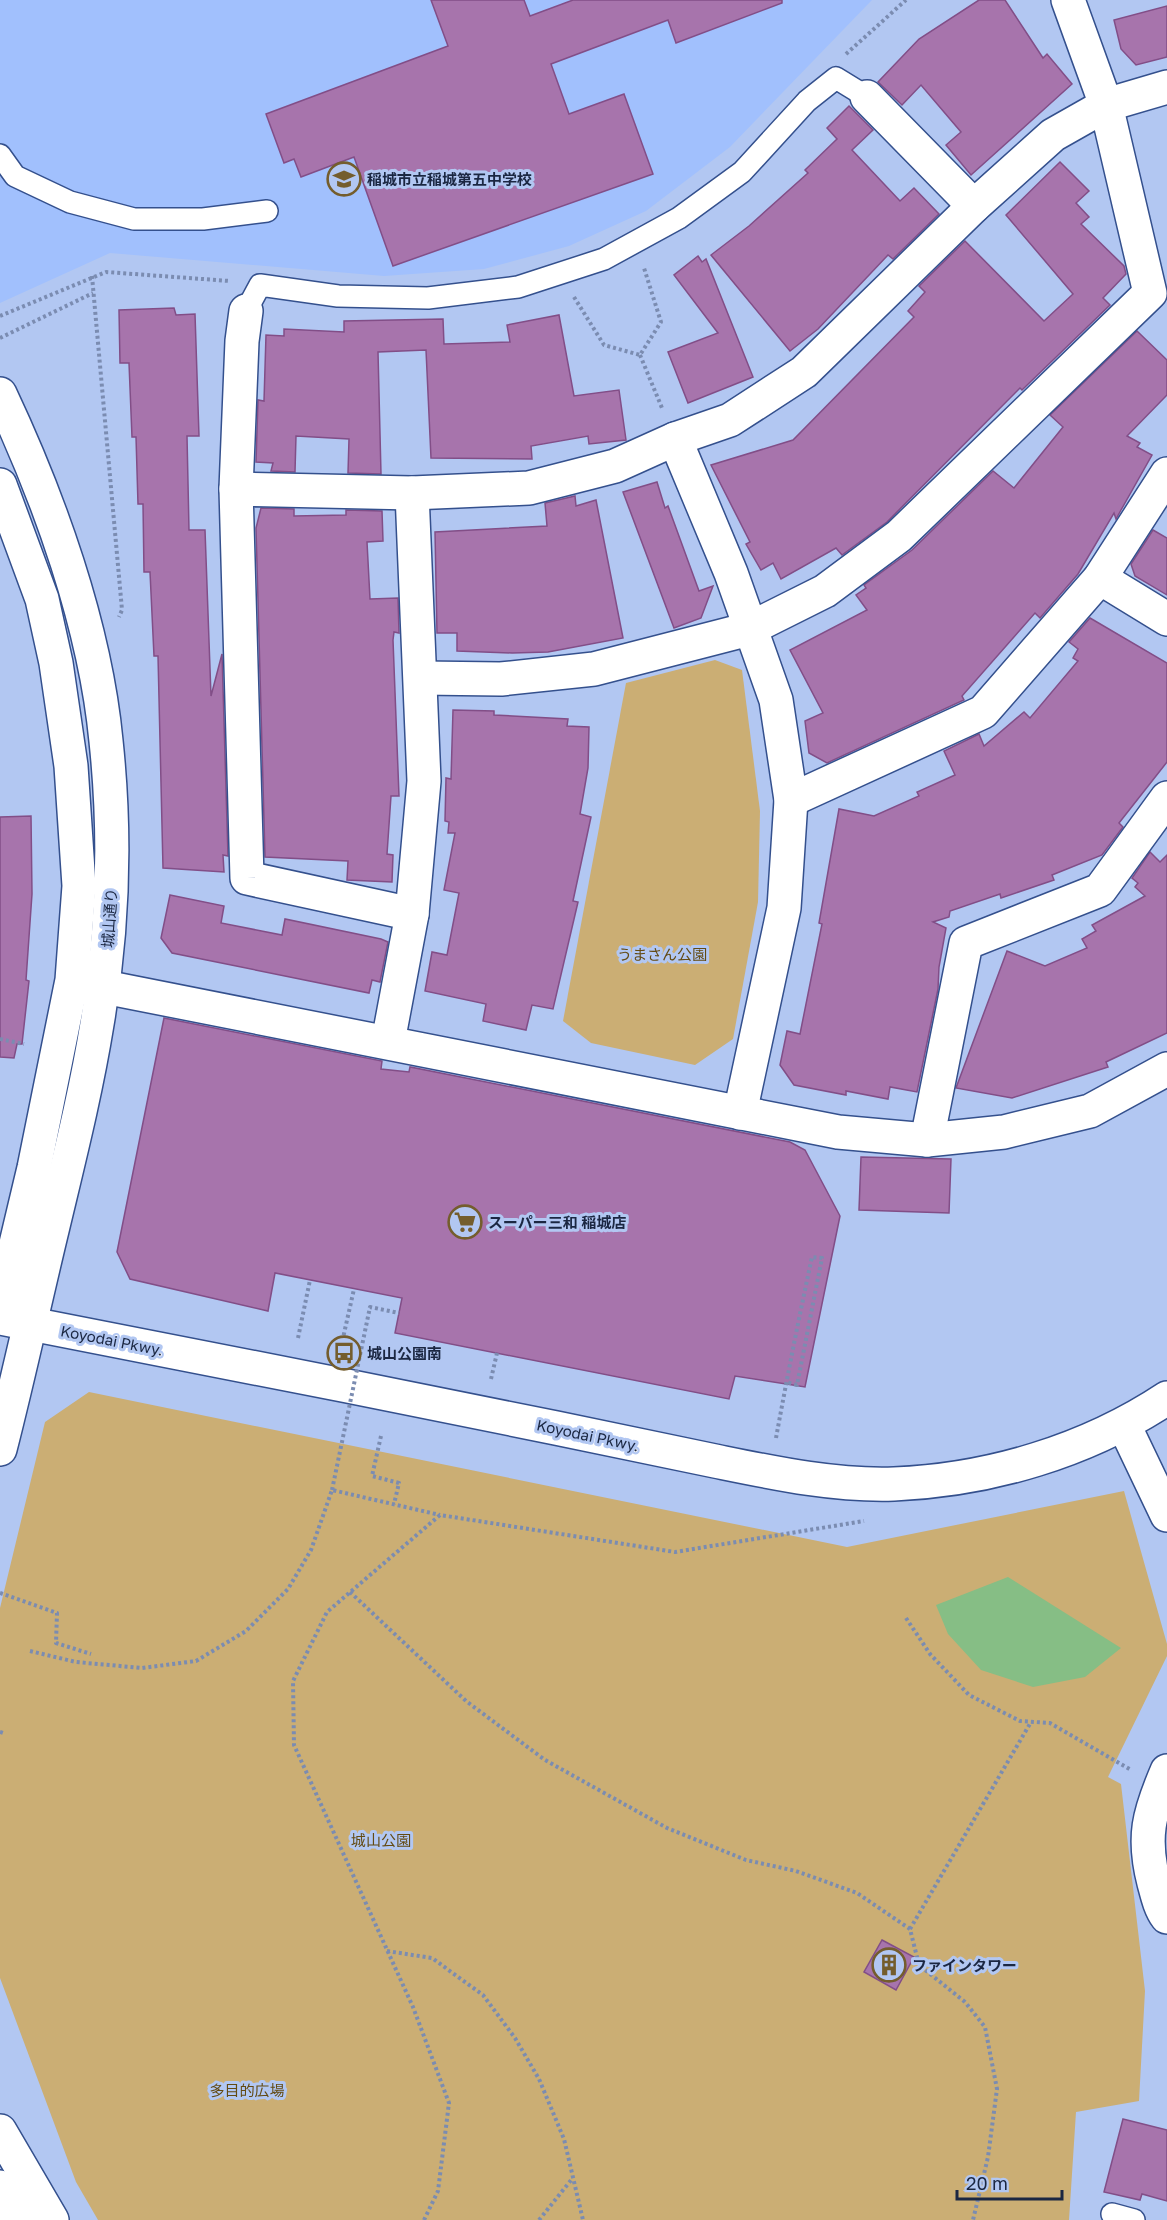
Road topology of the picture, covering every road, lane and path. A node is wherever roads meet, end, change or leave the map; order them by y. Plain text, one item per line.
1 (906, 0) edge
2 (1068, 0) edge
3 (837, 62) dead end
4 (1167, 87) edge
5 (867, 97) joint
6 (1106, 105) junction
7 (0, 155) edge
8 (974, 206) junction
9 (267, 211) dead end
10 (636, 241) junction
11 (560, 273) junction
12 (92, 276) junction
13 (234, 281) dead end
14 (93, 293) junction
15 (246, 311) joint
16 (0, 316) edge
17 (0, 338) edge
18 (640, 355) junction
19 (0, 394) edge
20 (675, 439) junction
21 (1167, 474) edge
22 (0, 485) edge
23 (236, 489) junction
24 (412, 493) junction
25 (1100, 578) junction
26 (118, 619) dead end
27 (1167, 620) edge
28 (749, 629) junction
29 (422, 678) junction
30 (1167, 798) edge
31 (791, 800) junction
32 (412, 914) junction
33 (88, 983) junction
34 (0, 1039) edge
35 (388, 1042) junction
36 (30, 1046) dead end
37 (1167, 1069) edge
38 (740, 1113) junction
39 (927, 1140) junction
40 (310, 1280) dead end
41 (354, 1289) dead end
42 (0, 1311) edge
43 (399, 1313) dead end
44 (15, 1321) edge
45 (788, 1330) dead end
46 (796, 1334) junction
47 (298, 1338) dead end
48 (341, 1347) dead end
49 (497, 1353) dead end
50 (491, 1379) dead end
51 (786, 1382) junction
52 (1167, 1398) edge
53 (1125, 1425) junction
54 (381, 1436) dead end
55 (775, 1442) dead end
56 (0, 1449) edge
57 (332, 1490) junction
58 (394, 1504) junction
59 (440, 1515) junction
60 (1167, 1515) edge
61 (864, 1521) dead end
62 (350, 1592) junction
63 (0, 1593) edge
64 (906, 1618) dead end
65 (30, 1651) dead end
66 (91, 1654) dead end
67 (1031, 1722) junction
68 (1164, 1779) edge
69 (1167, 1917) edge
70 (910, 1929) junction
71 (387, 1951) junction
72 (0, 2131) edge
73 (573, 2179) junction
74 (0, 2187) edge
75 (1112, 2214) dead end
76 (18, 2220) edge
77 (52, 2220) edge
78 (424, 2220) edge
79 (539, 2220) edge
80 (583, 2220) edge
81 (973, 2220) edge
82 (1134, 2220) edge

1 - 3 path
2 - 6 street
4 - 6 street
5 - 8 street
5 - 10 lane
6 - 8 street
6 - 28 street
7 - 9 lane
8 - 20 street
10 - 11 lane
10 - 18 path
11 - 15 lane
11 - 18 path
12 - 13 path
12 - 14 path
12 - 16 path
14 - 17 path
14 - 26 path
15 - 23 street
18 - 20 path
19 - 33 street, 城山通り
20 - 24 street
20 - 28 street
21 - 25 street
22 - 33 street, 城山通り
23 - 24 street
23 - 32 street
24 - 29 street
25 - 27 street
25 - 31 street
28 - 29 street
28 - 31 street
29 - 32 street
30 - 39 street
31 - 38 street
32 - 35 street
33 - 35 street
33 - 42 street, 城山通り
33 - 44 street, 城山通り
34 - 36 path
35 - 38 street
37 - 39 street
38 - 39 street
40 - 47 path
41 - 48 path
43 - 57 path, bridge
44 - 53 street, Koyodai Pkwy.
44 - 56 street, 城山通り
45 - 46 path
46 - 51 path
46 - 51 path
49 - 50 path
51 - 55 path
52 - 53 street, Koyodai Pkwy.
53 - 60 street
54 - 58 path
57 - 58 path
57 - 65 path
58 - 59 path
59 - 61 path
59 - 62 path
62 - 70 path
62 - 71 path
63 - 66 path
64 - 67 path
67 - 68 path
67 - 70 path
68 - 69 street
70 - 81 path
71 - 73 path
71 - 78 path
72 - 77 street
73 - 79 path
73 - 80 path
74 - 76 street
75 - 82 lane

